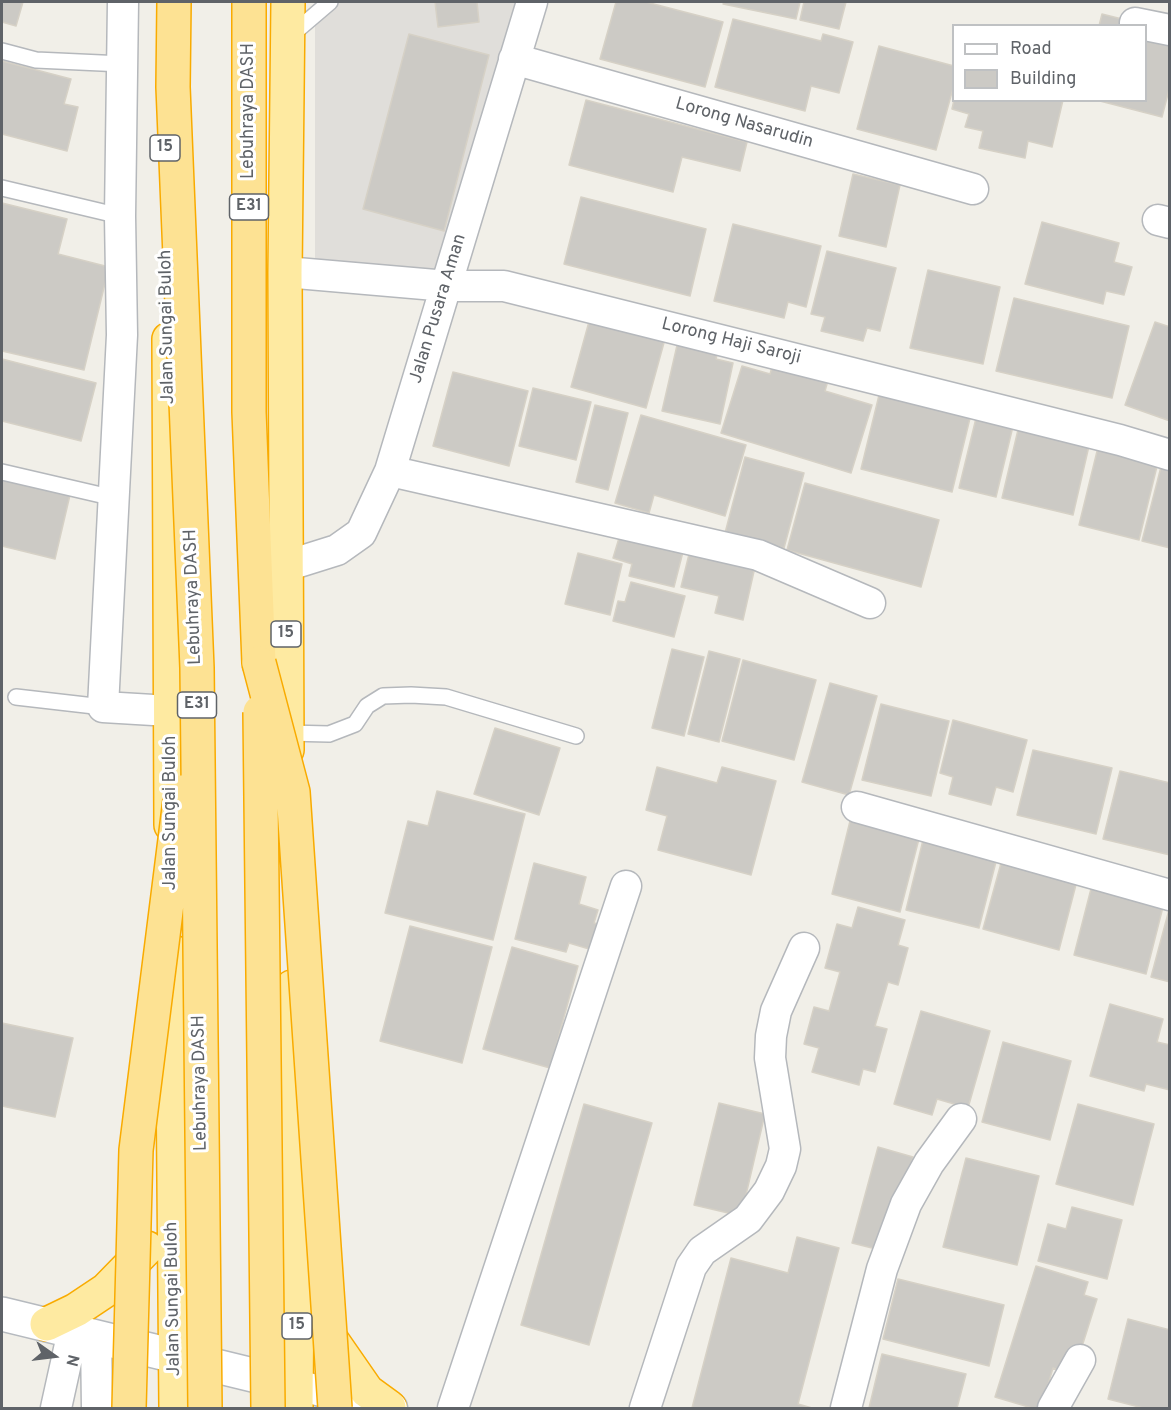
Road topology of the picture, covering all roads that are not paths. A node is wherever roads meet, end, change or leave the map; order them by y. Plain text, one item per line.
1 (123, 2) edge
2 (161, 2) edge
3 (174, 2) edge
4 (249, 2) edge
5 (288, 2) edge
6 (330, 2) edge
7 (532, 2) edge
8 (1135, 23) dead end
9 (1140, 24) edge
10 (1147, 25) edge
11 (1170, 30) edge
12 (288, 38) junction
13 (2, 51) edge
14 (514, 59) junction
15 (123, 64) junction
16 (2, 188) edge
17 (973, 189) dead end
18 (120, 216) junction
19 (285, 272) junction
20 (447, 286) junction
21 (1170, 455) edge
22 (390, 471) junction
23 (2, 472) edge
24 (114, 498) junction
25 (286, 566) junction
26 (870, 603) dead end
27 (259, 663) junction
28 (196, 668) junction
29 (16, 697) dead end
30 (103, 707) junction
31 (170, 711) junction
32 (287, 733) junction
33 (576, 736) dead end
34 (857, 807) dead end
35 (626, 886) dead end
36 (1170, 895) edge
37 (804, 948) dead end
38 (961, 1119) dead end
39 (173, 1206) junction
40 (297, 1267) junction
41 (2, 1314) edge
42 (72, 1331) junction
43 (174, 1355) junction
44 (1080, 1360) dead end
45 (296, 1397) edge
46 (56, 1408) edge
47 (97, 1408) edge
48 (129, 1408) edge
49 (176, 1408) edge
50 (205, 1408) edge
51 (268, 1408) edge
52 (335, 1408) edge
53 (393, 1408) edge
54 (453, 1408) edge
55 (645, 1408) edge
56 (846, 1408) edge
57 (1053, 1408) edge

1 - 15 street
2 - 31 highway, Jalan Sungai Buloh / 15
3 - 28 highway, Lebuhraya DASH / E31, bridge
4 - 27 highway, Lebuhraya DASH / E31
5 - 12 highway, 15
6 - 12 lane
7 - 14 street, Jalan Pusara Aman
8 - 9 street
10 - 11 street
12 - 19 highway, 15
13 - 15 lane
14 - 17 street, Lorong Nasarudin
14 - 20 street, Jalan Pusara Aman
15 - 18 street
16 - 18 lane
18 - 24 street
19 - 20 street, Lorong Haji Saroji
19 - 25 highway, 15
20 - 21 street, Lorong Haji Saroji
20 - 22 street, Jalan Pusara Aman
22 - 25 street, Jalan Pusara Aman
22 - 26 street
23 - 24 lane
24 - 30 street
25 - 32 highway, 15
27 - 51 highway, Lebuhraya DASH / E31, bridge
27 - 52 highway, bridge
28 - 48 highway, bridge
28 - 50 highway, Lebuhraya DASH / E31, bridge
29 - 30 lane
30 - 31 street
31 - 39 highway, Jalan Sungai Buloh / 15
32 - 33 lane
32 - 40 highway, 15
34 - 36 street
35 - 54 street
37 - 55 street
38 - 56 street
39 - 42 highway
39 - 43 highway, Jalan Sungai Buloh / 15
40 - 45 highway, 15
40 - 53 highway
41 - 42 main road
42 - 43 main road
42 - 46 street
42 - 47 street
43 - 45 main road
43 - 49 highway, Jalan Sungai Buloh / 15
44 - 57 street
45 - 53 street

